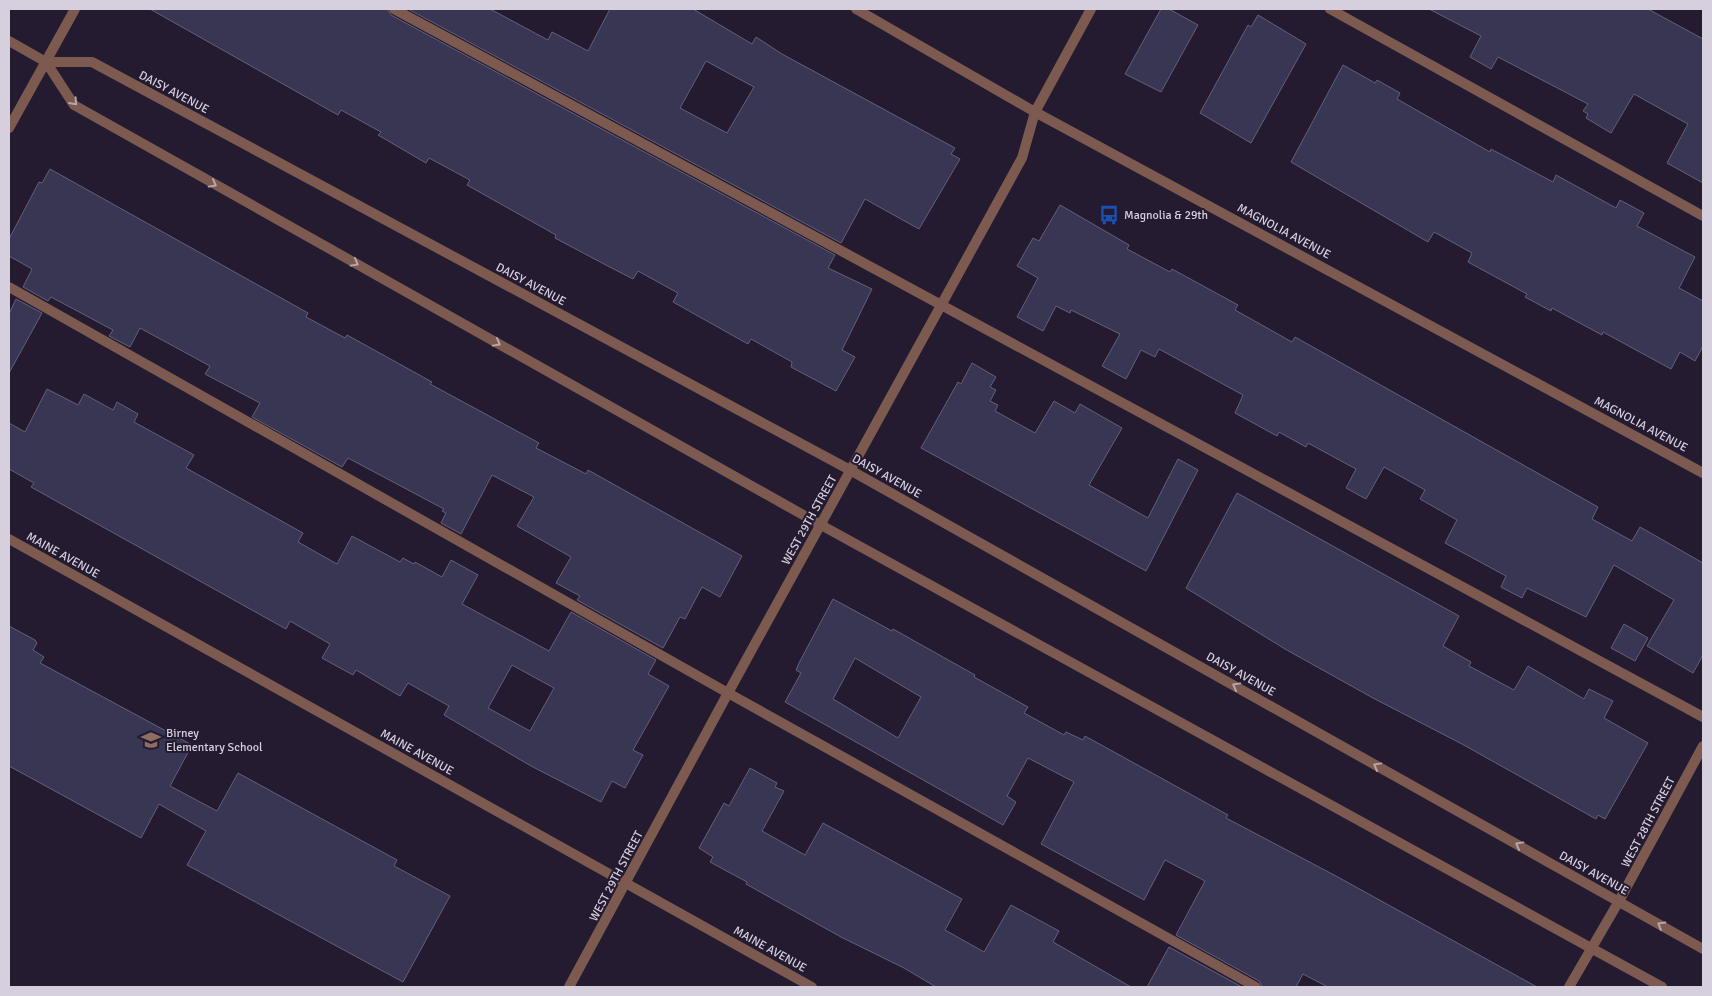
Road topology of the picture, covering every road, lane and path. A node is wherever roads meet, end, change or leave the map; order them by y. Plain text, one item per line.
1 (75, 9) edge
2 (394, 9) edge
3 (856, 9) edge
4 (1091, 9) edge
5 (1330, 9) edge
6 (9, 41) edge
7 (46, 62) junction
8 (1036, 112) junction
9 (9, 128) edge
10 (1703, 216) edge
11 (9, 287) edge
12 (943, 304) junction
13 (850, 470) junction
14 (1703, 472) edge
15 (821, 525) junction
16 (9, 539) edge
17 (728, 693) junction
18 (1703, 717) edge
19 (1703, 746) edge
20 (627, 884) junction
21 (1619, 901) junction
22 (1590, 948) junction
23 (1703, 949) edge
24 (569, 987) edge
25 (812, 987) edge
26 (1256, 987) edge
27 (1569, 987) edge
28 (1662, 987) edge

1 - 7 street
2 - 12 street
3 - 8 street, MAGNOLIA AVENUE
4 - 8 street, WEST 29TH STREET
5 - 10 street
6 - 7 street, DAISY AVENUE
7 - 9 street
7 - 13 street, DAISY AVENUE
7 -> 15 street, DAISY AVENUE
8 - 12 street, WEST 29TH STREET
8 - 14 street, MAGNOLIA AVENUE
11 - 17 street
12 - 13 street, WEST 29TH STREET
12 - 18 street
13 - 15 street, WEST 29TH STREET
21 -> 13 street, DAISY AVENUE
15 - 17 street, WEST 29TH STREET
15 - 22 street, DAISY AVENUE
16 - 20 street, MAINE AVENUE
17 - 20 street, WEST 29TH STREET
17 - 26 street
19 - 21 street, WEST 28TH STREET
20 - 24 street, WEST 29TH STREET
20 - 25 street, MAINE AVENUE
21 - 22 street, WEST 28TH STREET
23 -> 21 street, DAISY AVENUE
22 - 27 street, WEST 28TH STREET
22 - 28 street, DAISY AVENUE

